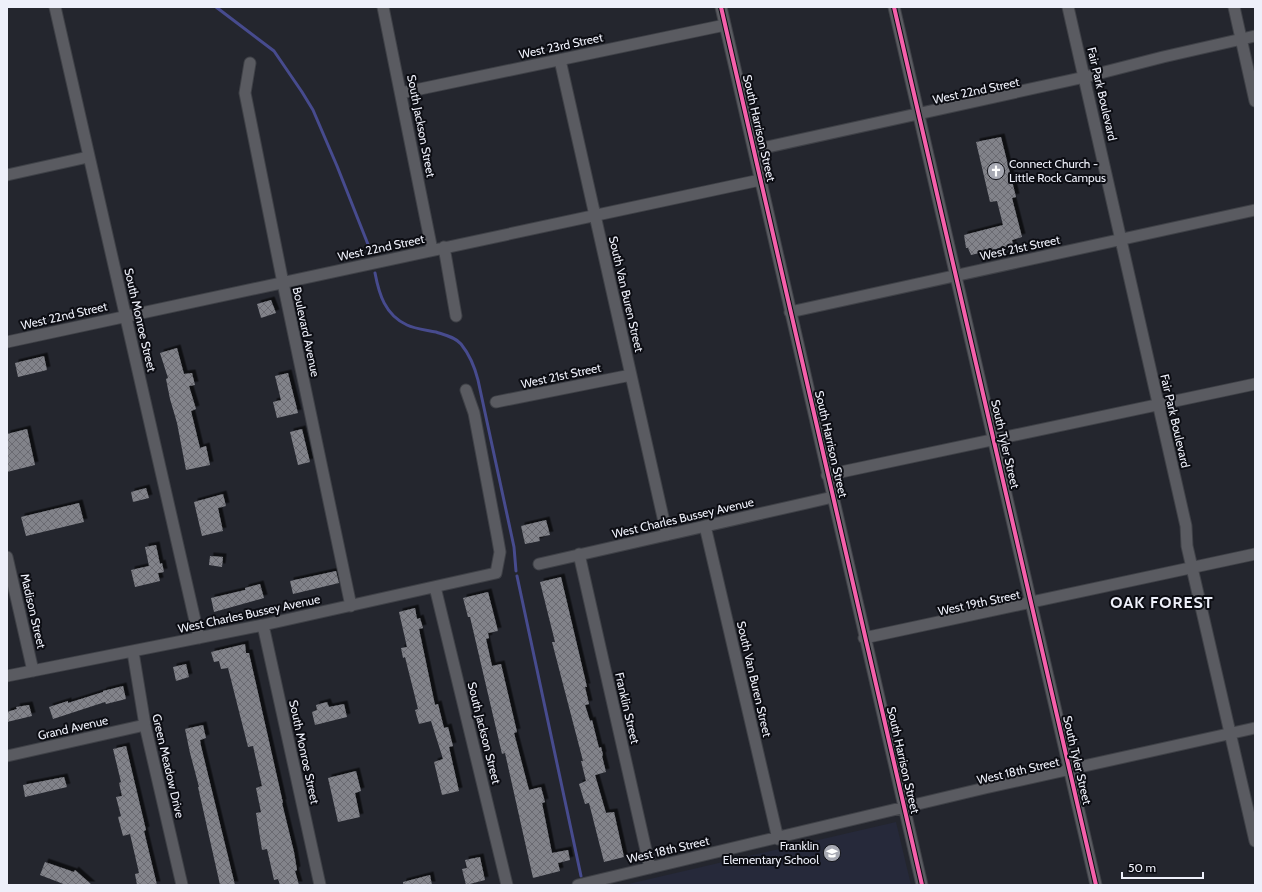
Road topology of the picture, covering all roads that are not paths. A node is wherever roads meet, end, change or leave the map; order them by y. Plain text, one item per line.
1 (55, 7) edge
2 (383, 7) edge
3 (721, 7) edge
4 (894, 7) edge
5 (1068, 7) edge
6 (1234, 7) edge
7 (725, 25) junction
8 (1255, 36) edge
9 (1241, 39) junction
10 (560, 60) junction
11 (250, 63) dead end
12 (1085, 77) junction
13 (401, 93) junction
14 (1255, 101) edge
15 (919, 114) junction
16 (754, 150) junction
17 (88, 157) junction
18 (7, 175) edge
19 (760, 180) junction
20 (1255, 210) edge
21 (595, 216) junction
22 (1120, 240) junction
23 (444, 247) junction
24 (432, 250) junction
25 (956, 276) junction
26 (282, 283) junction
27 (790, 312) junction
28 (126, 315) junction
29 (456, 316) dead end
30 (7, 342) edge
31 (631, 374) junction
32 (1255, 384) edge
33 (466, 390) dead end
34 (496, 402) dead end
35 (1157, 403) junction
36 (993, 439) junction
37 (827, 475) junction
38 (833, 497) junction
39 (705, 526) junction
40 (667, 535) junction
41 (579, 554) junction
42 (1255, 554) edge
43 (7, 557) edge
44 (539, 564) dead end
45 (1192, 567) junction
46 (435, 587) junction
47 (1031, 602) junction
48 (351, 606) junction
49 (263, 625) junction
50 (199, 638) junction
51 (864, 638) junction
52 (133, 652) junction
53 (33, 671) junction
54 (7, 676) edge
55 (144, 725) junction
56 (1255, 728) edge
57 (1230, 734) junction
58 (7, 756) edge
59 (1069, 769) junction
60 (904, 807) junction
61 (778, 839) junction
62 (1255, 841) edge
63 (650, 868) junction
64 (182, 885) edge
65 (320, 885) edge
66 (507, 885) edge
67 (578, 885) edge
68 (922, 885) edge
69 (1096, 885) edge

1 - 17 street, South Monroe Street
2 - 13 street, South Jackson Street
3 - 7 street, South Harrison Street
4 - 15 street, South Tyler Street
5 - 12 street, Fair Park Boulevard
6 - 9 street
7 - 10 street, West 23rd Street
7 - 16 street, South Harrison Street
8 - 9 street, West 22nd Street
9 - 12 street, West 22nd Street
9 - 14 street
10 - 13 street, West 23rd Street
10 - 21 street, South Van Buren Street
11 - 26 street, Boulevard Avenue
12 - 15 street, West 22nd Street
12 - 22 street, Fair Park Boulevard
13 - 24 street, South Jackson Street
15 - 16 street, West 22nd Street
15 - 25 street, South Tyler Street
16 - 19 street, South Harrison Street
17 - 18 street
17 - 28 street, South Monroe Street
19 - 21 street, West 22nd Street
19 - 27 street, South Harrison Street
20 - 22 street, West 21st Street
21 - 23 street, West 22nd Street
21 - 31 street, South Van Buren Street
22 - 25 street, West 21st Street
22 - 35 street, Fair Park Boulevard
23 - 24 street, West 22nd Street
23 - 29 street
24 - 26 street, West 22nd Street
25 - 27 street, West 21st Street
25 - 36 street, South Tyler Street
26 - 28 street, West 22nd Street
26 - 48 street, Boulevard Avenue
27 - 37 street, South Harrison Street
28 - 30 street, West 22nd Street
28 - 50 street, South Monroe Street
31 - 34 street, West 21st Street
31 - 40 street, South Van Buren Street
32 - 35 street
33 - 46 street, West Charles Bussey Avenue
35 - 36 street
35 - 45 street, Fair Park Boulevard
36 - 37 street
36 - 47 street, South Tyler Street
37 - 38 street, South Harrison Street
38 - 39 street, West Charles Bussey Avenue
38 - 51 street, South Harrison Street
39 - 40 street, West Charles Bussey Avenue
39 - 61 street, South Van Buren Street
40 - 41 street, West Charles Bussey Avenue
41 - 44 street, West Charles Bussey Avenue
41 - 63 street, Franklin Street
42 - 45 street, West 19th Street
43 - 53 street, Madison Street
45 - 47 street, West 19th Street
45 - 57 street, Fair Park Boulevard
46 - 48 street, West Charles Bussey Avenue
46 - 66 street, South Jackson Street
47 - 51 street, West 19th Street
47 - 59 street, South Tyler Street
48 - 49 street, West Charles Bussey Avenue
49 - 50 street, West Charles Bussey Avenue
49 - 65 street, South Monroe Street
50 - 52 street, West Charles Bussey Avenue
51 - 60 street, South Harrison Street
52 - 53 street, West Charles Bussey Avenue
52 - 55 street, Green Meadow Drive
53 - 54 street, West Charles Bussey Avenue
55 - 58 street, Grand Avenue
55 - 64 street, Green Meadow Drive
56 - 57 street, West 18th Street
57 - 59 street, West 18th Street
57 - 62 street, Fair Park Boulevard
59 - 60 street, West 18th Street
59 - 69 street, South Tyler Street
60 - 61 street, West 18th Street
60 - 68 street, South Harrison Street
61 - 63 street, West 18th Street
63 - 67 street, West 18th Street

